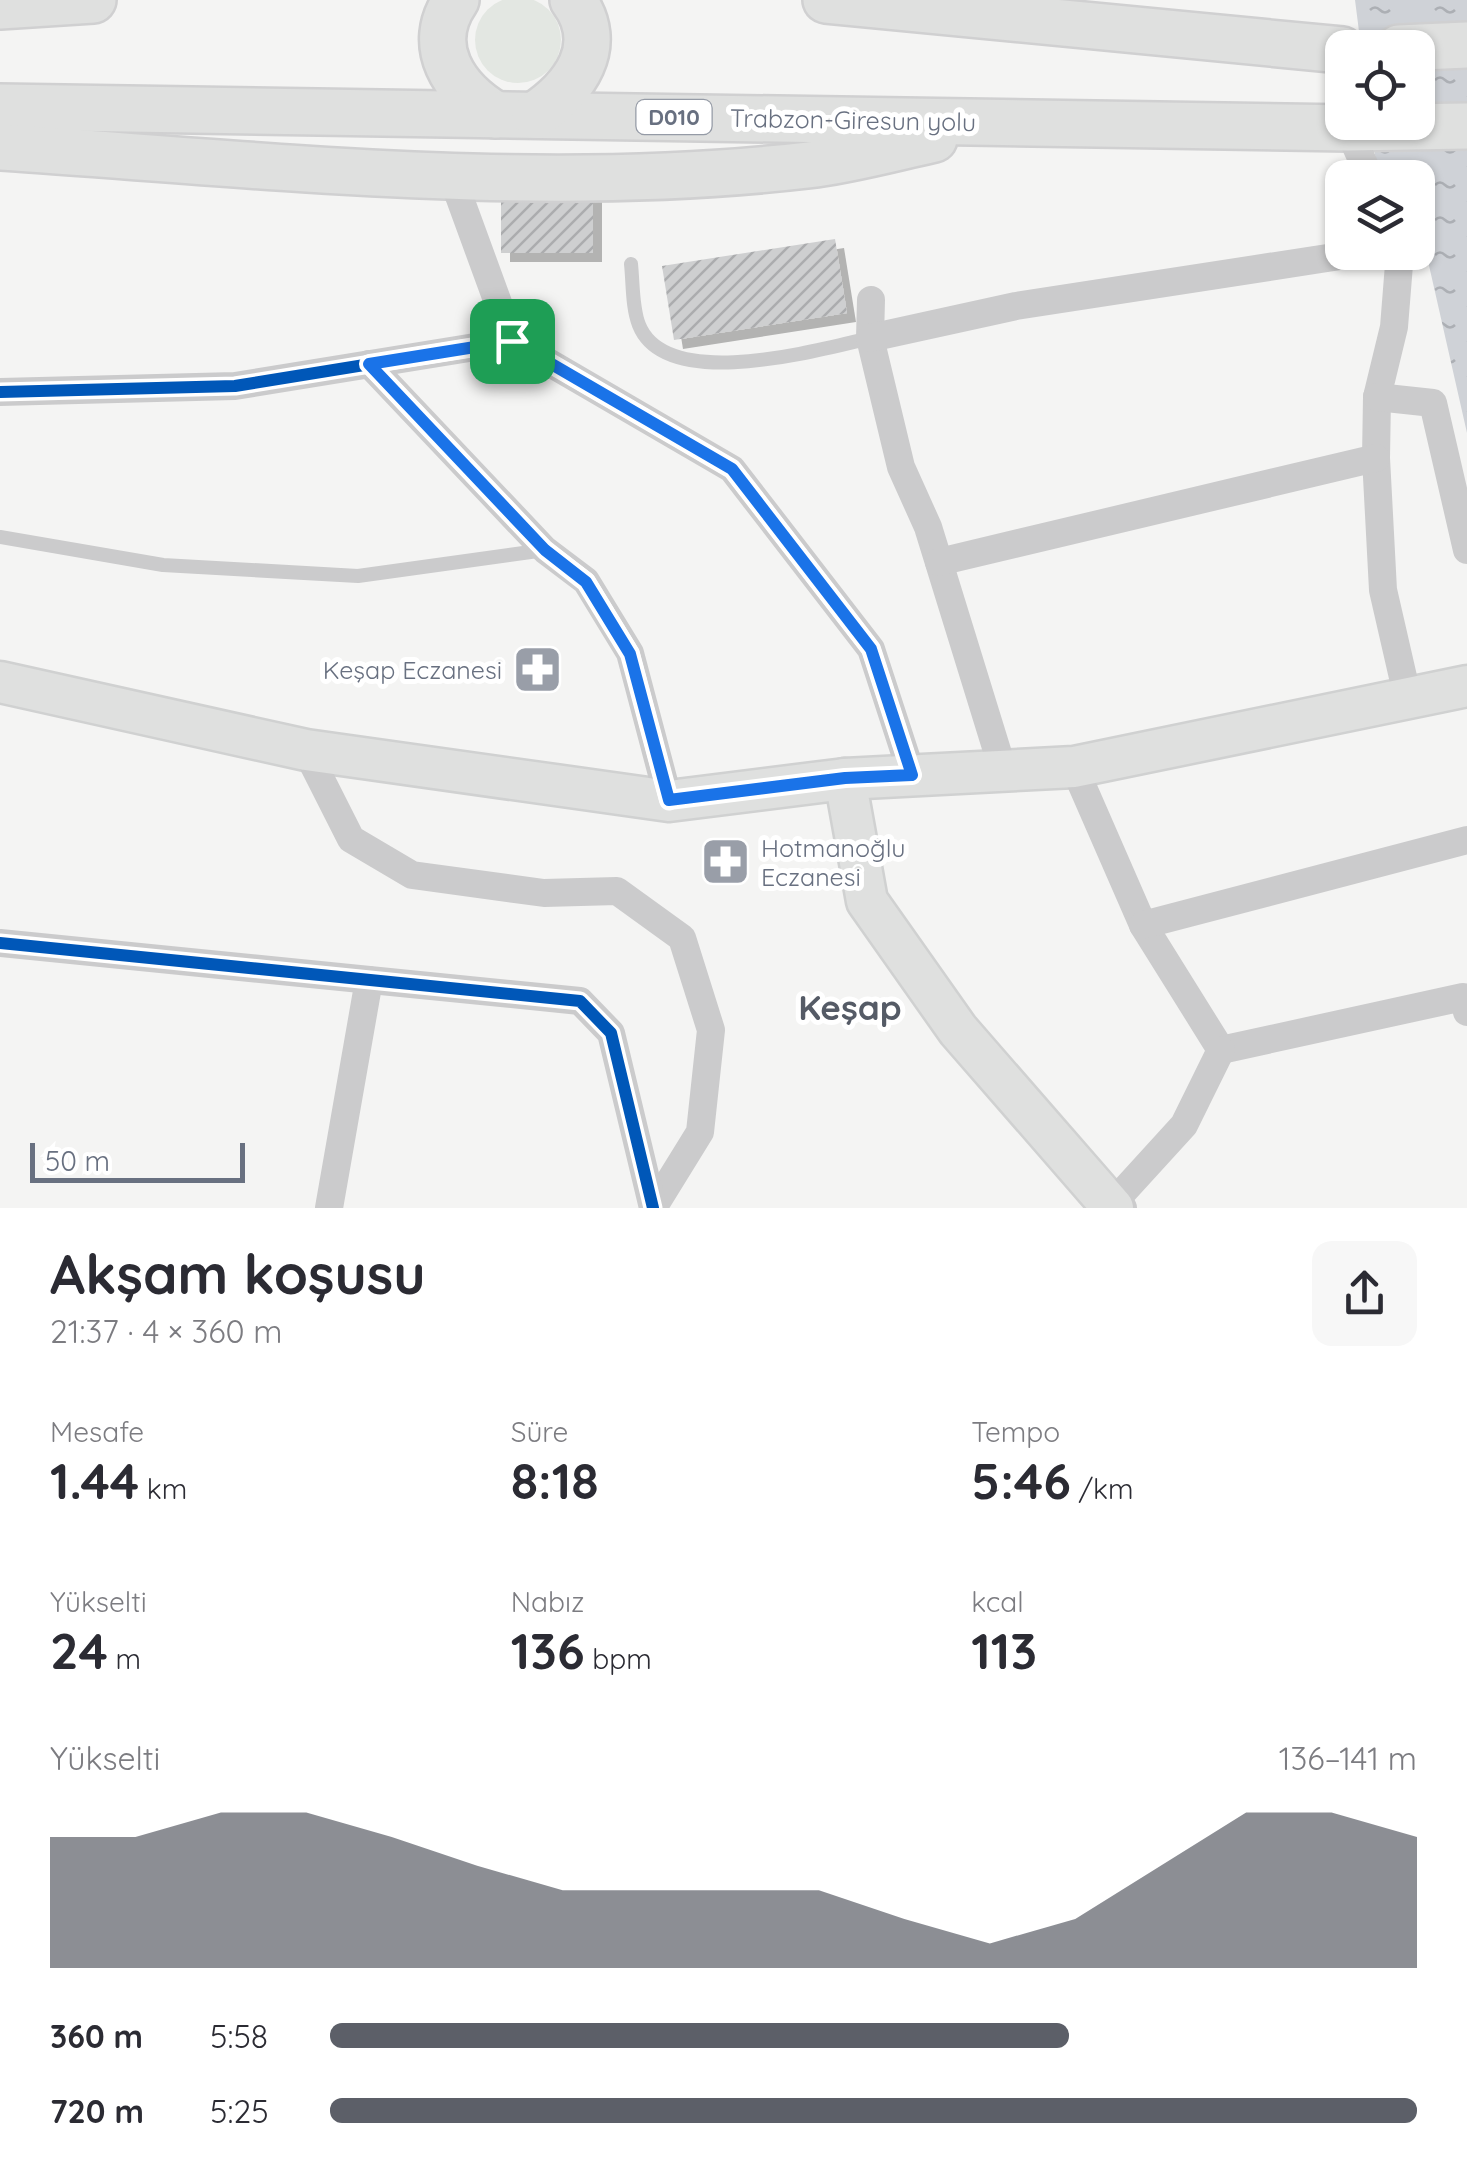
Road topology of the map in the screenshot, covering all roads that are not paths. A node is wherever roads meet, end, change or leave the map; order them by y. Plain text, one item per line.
1 (92, 0) edge
2 (456, 0) edge
3 (573, 0) edge
4 (826, 0) edge
5 (0, 6) edge
6 (1467, 45) edge
7 (1435, 46) edge
8 (1325, 48) edge
9 (0, 107) edge
10 (515, 115) junction
11 (1012, 122) junction
12 (1467, 126) edge
13 (1435, 127) edge
14 (1325, 128) edge
15 (0, 148) edge
16 (451, 174) junction
17 (1325, 258) edge
18 (630, 264) dead end
19 (1399, 270) edge
20 (870, 300) dead end
21 (870, 338) junction
22 (512, 341) junction
23 (369, 364) junction
24 (0, 392) edge
25 (1377, 397) junction
26 (1376, 458) junction
27 (0, 537) edge
28 (545, 550) junction
29 (1467, 550) edge
30 (939, 562) junction
31 (0, 682) edge
32 (1440, 692) edge
33 (306, 750) junction
34 (1074, 766) junction
35 (1004, 770) junction
36 (912, 775) junction
37 (845, 778) junction
38 (669, 800) junction
39 (1467, 840) edge
40 (1142, 925) junction
41 (0, 943) edge
42 (369, 980) junction
43 (1466, 1001) edge
44 (1221, 1050) junction
45 (1116, 1207) edge
46 (330, 1208) edge
47 (653, 1208) edge

1 - 5 highway
2 - 10 highway
3 - 10 highway
4 - 8 highway
6 - 7 highway
9 - 10 highway, Trabzon-Giresun yolu / D010
10 - 11 highway, Trabzon-Giresun yolu / D010
11 - 14 highway, Trabzon-Giresun yolu / D010
11 - 16 highway
12 - 13 highway, Trabzon-Giresun yolu / D010
15 - 16 highway
16 - 22 street
17 - 21 street
18 - 21 lane
19 - 25 street
20 - 21 street
21 - 30 street
22 - 23 street
22 - 36 street
23 - 24 street
23 - 28 street
25 - 26 street
25 - 29 street
26 - 30 street
26 - 32 street
27 - 28 lane
28 - 38 street
30 - 35 street
31 - 33 main road
32 - 34 main road
33 - 38 main road
33 - 47 street
34 - 35 main road
34 - 40 street
35 - 36 main road
36 - 37 main road
37 - 38 main road
37 - 45 main road
39 - 40 street
40 - 44 street
41 - 42 street
42 - 46 street
42 - 47 street
43 - 44 street
44 - 45 street

